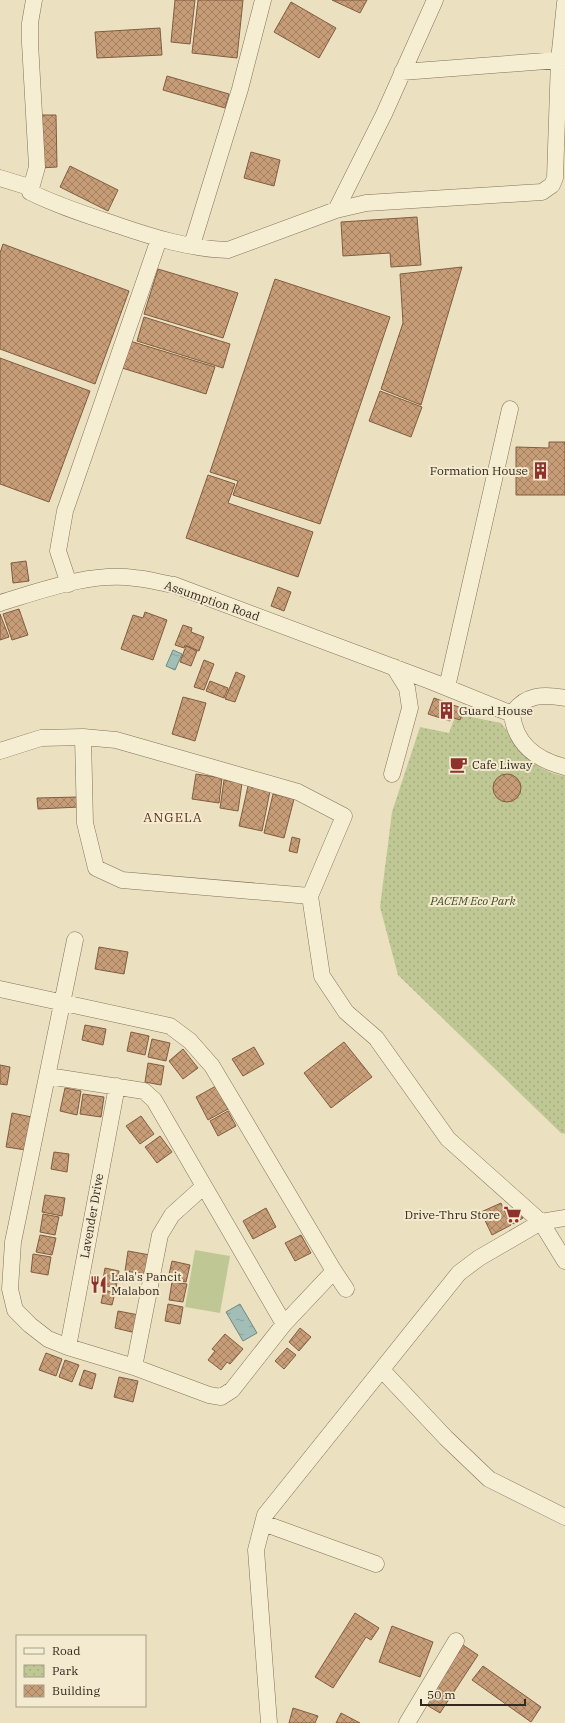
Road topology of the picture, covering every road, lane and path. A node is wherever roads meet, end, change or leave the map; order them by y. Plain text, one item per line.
1 (34, 0) edge
2 (263, 0) edge
3 (435, 0) edge
4 (565, 3) edge
5 (559, 60) junction
6 (402, 72) junction
7 (0, 179) edge
8 (30, 192) junction
9 (336, 210) junction
10 (159, 239) junction
11 (192, 245) junction
12 (510, 410) dead end
13 (69, 584) junction
14 (0, 603) edge
15 (394, 667) junction
16 (447, 687) junction
17 (565, 698) edge
18 (512, 714) junction
19 (83, 736) junction
20 (0, 751) edge
21 (565, 767) edge
22 (392, 774) dead end
23 (310, 896) junction
24 (75, 940) dead end
25 (0, 988) edge
26 (62, 1002) junction
27 (48, 1076) junction
28 (117, 1086) junction
29 (203, 1187) junction
30 (565, 1218) edge
31 (541, 1222) junction
32 (6, 1241) edge
33 (565, 1261) edge
34 (334, 1271) junction
35 (346, 1289) dead end
36 (284, 1324) junction
37 (68, 1347) junction
38 (134, 1367) junction
39 (382, 1370) junction
40 (565, 1517) edge
41 (263, 1523) junction
42 (376, 1564) dead end
43 (456, 1641) dead end
44 (269, 1723) edge
45 (407, 1723) edge

1 - 8 street
2 - 11 street
3 - 6 street
4 - 5 street
5 - 6 street
5 - 9 street
6 - 9 street
7 - 8 street
8 - 10 street
9 - 11 street
10 - 11 street
10 - 13 street
12 - 16 street
13 - 14 street, Assumption Road
13 - 15 street, Assumption Road
15 - 16 street, Assumption Road
15 - 22 street
16 - 18 street, Assumption Road
17 - 18 street
18 - 21 street
19 - 20 street
19 - 23 street
19 - 23 street
23 - 31 street
24 - 26 street
25 - 26 street
26 - 27 street
26 - 34 street
27 - 28 street
27 - 32 street
28 - 29 street
28 - 37 street, Lavender Drive
29 - 36 street
29 - 38 street
30 - 31 street
31 - 33 street
31 - 39 street
32 - 37 street
34 - 35 street
34 - 36 street
36 - 38 street
37 - 38 street
39 - 40 street
39 - 41 street
41 - 42 street
41 - 44 street
43 - 45 street

